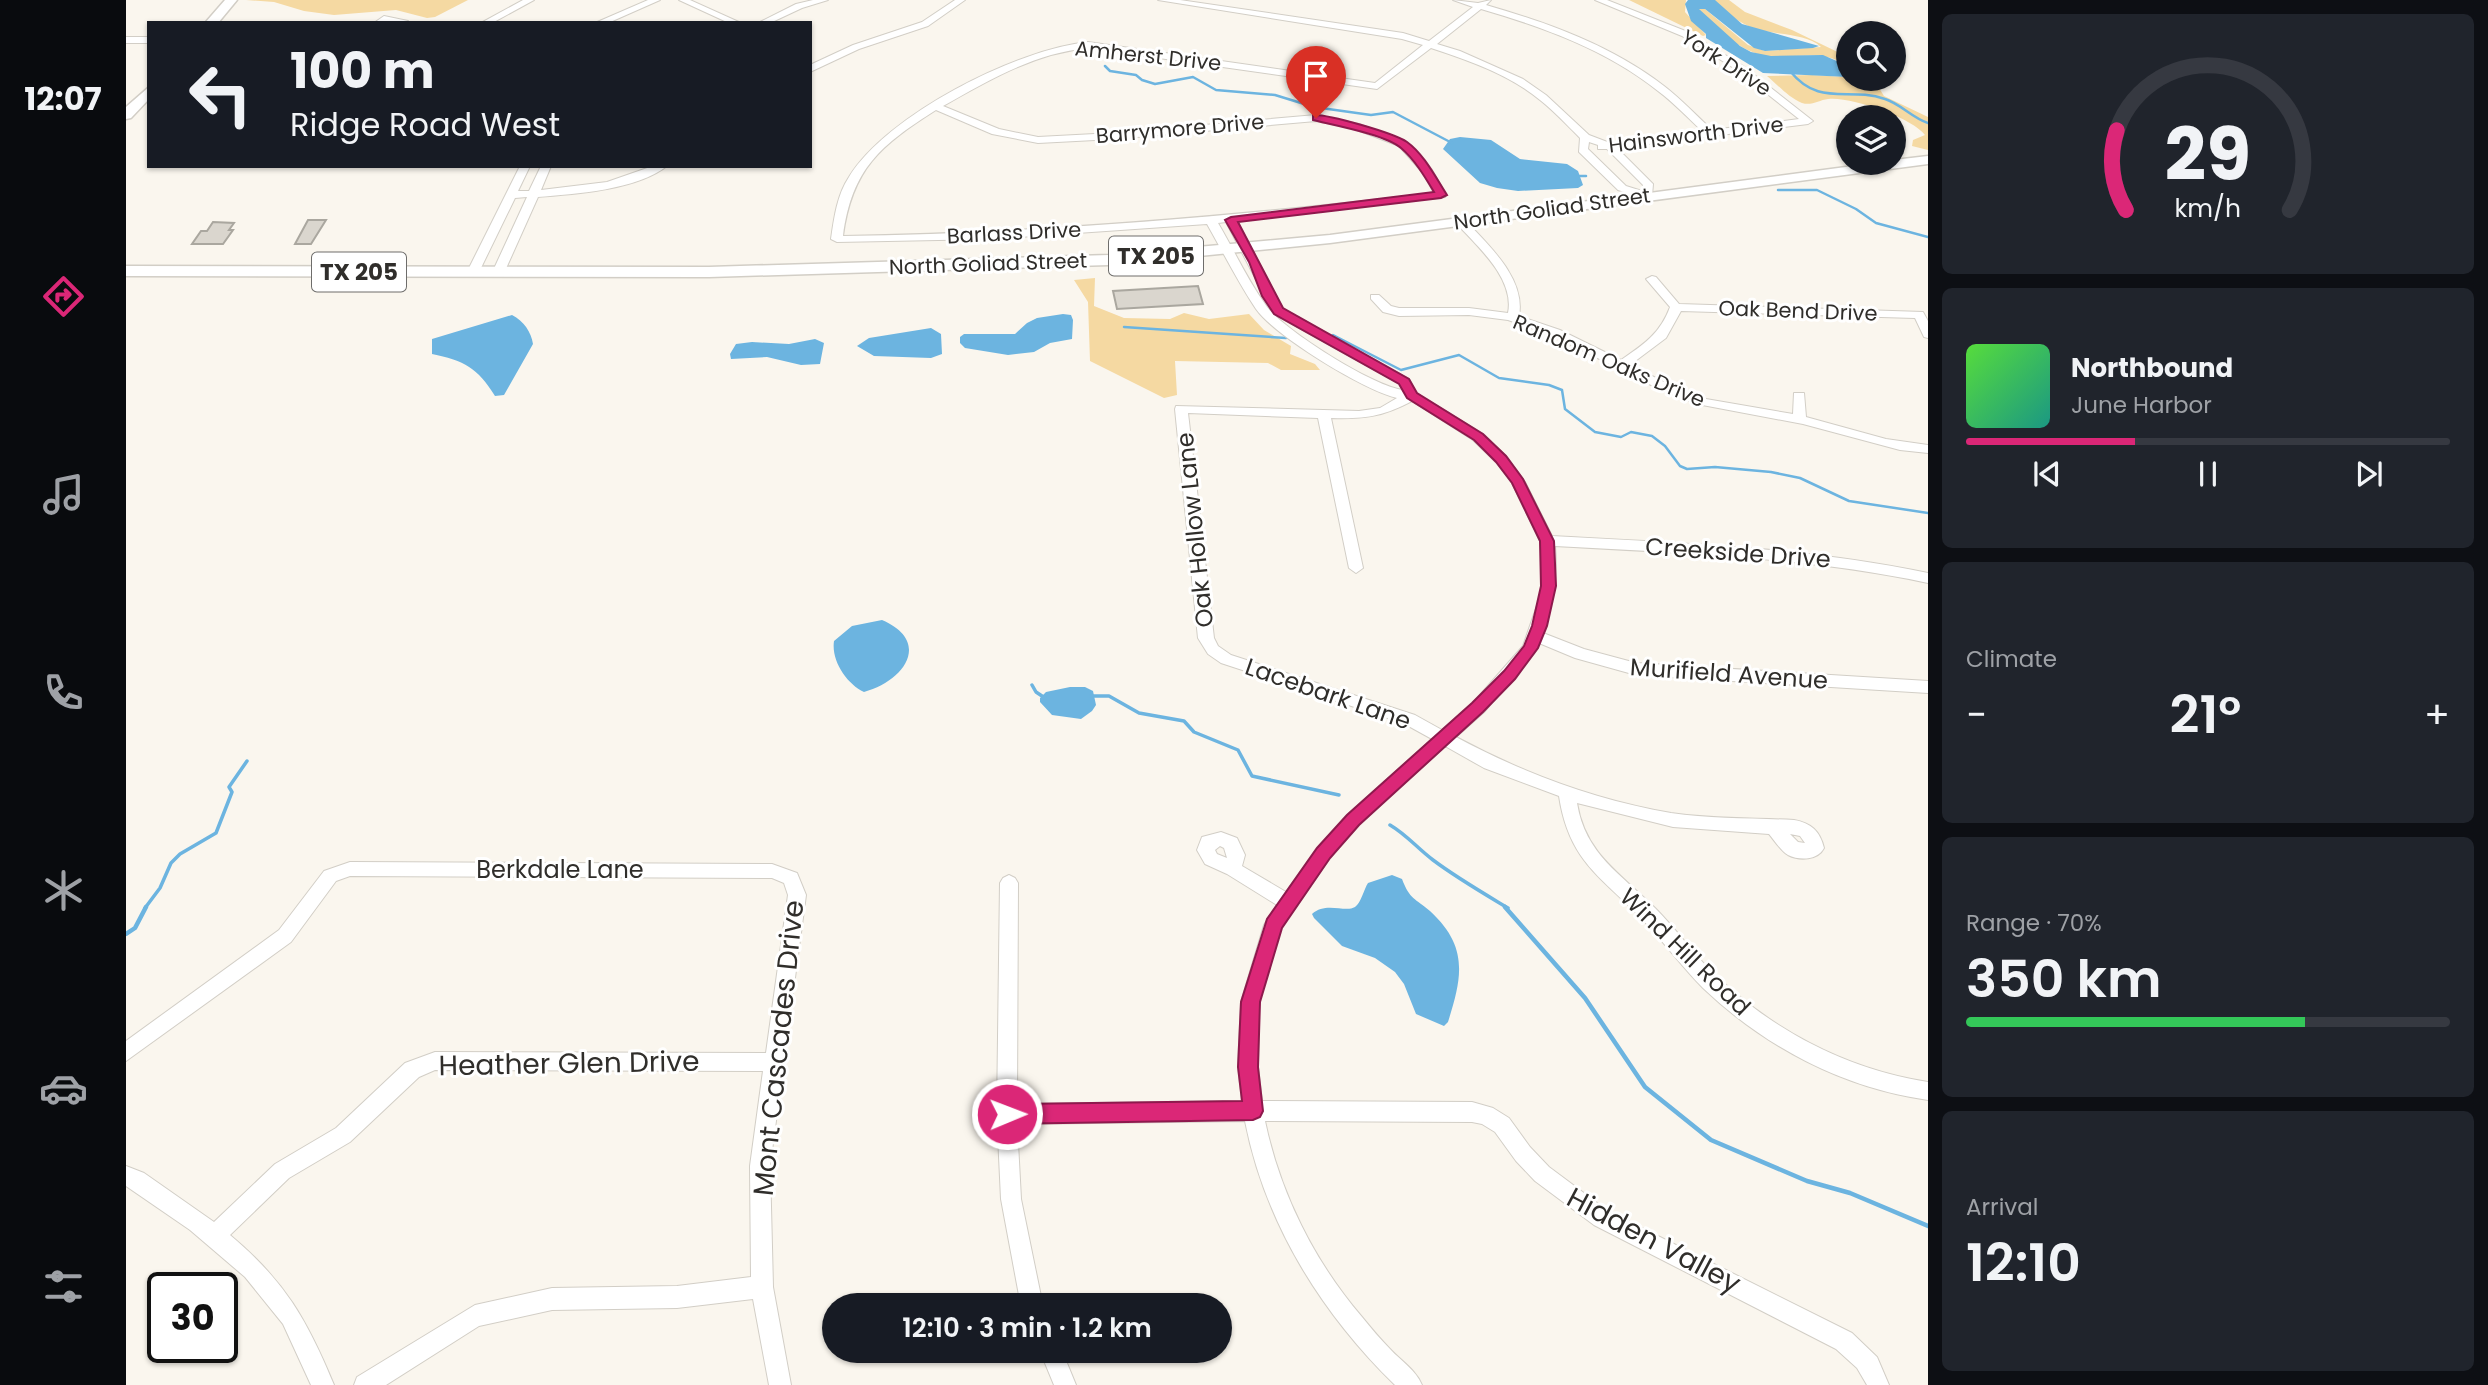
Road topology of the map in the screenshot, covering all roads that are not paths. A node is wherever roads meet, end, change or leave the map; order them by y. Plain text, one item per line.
1 (230, 0) edge
2 (530, 0) edge
3 (656, 0) edge
4 (683, 0) edge
5 (790, 0) edge
6 (824, 0) edge
7 (961, 0) edge
8 (1162, 0) edge
9 (1457, 0) edge
10 (1599, 0) edge
11 (1182, 2) edge
12 (1483, 3) edge
13 (213, 21) edge
14 (489, 21) edge
15 (604, 21) edge
16 (732, 21) edge
17 (750, 21) edge
18 (766, 21) edge
19 (126, 40) edge
20 (147, 40) edge
21 (1433, 45) junction
22 (812, 54) edge
23 (828, 60) junction
24 (812, 68) edge
25 (147, 93) edge
26 (937, 107) junction
27 (126, 115) edge
28 (1808, 121) joint
29 (1710, 134) junction
30 (1585, 136) junction
31 (1609, 146) junction
32 (1583, 150) junction
33 (1928, 160) edge
34 (524, 168) edge
35 (545, 168) edge
36 (657, 168) edge
37 (533, 194) junction
38 (510, 195) junction
39 (1441, 195) joint
40 (1647, 196) junction
41 (1231, 220) junction
42 (1212, 222) junction
43 (1461, 222) junction
44 (837, 239) joint
45 (1246, 248) junction
46 (1227, 250) junction
47 (126, 271) edge
48 (473, 272) junction
49 (498, 273) junction
50 (1652, 279) dead end
51 (1268, 296) junction
52 (1375, 297) dead end
53 (1255, 299) junction
54 (1676, 307) junction
55 (1513, 318) junction
56 (1928, 334) edge
57 (1622, 365) junction
58 (1411, 395) junction
59 (1799, 396) dead end
60 (1324, 416) junction
61 (1800, 419) junction
62 (1928, 450) edge
63 (1547, 541) junction
64 (1356, 568) dead end
65 (1928, 578) edge
66 (1536, 636) junction
67 (1213, 650) joint
68 (1928, 687) edge
69 (1443, 738) junction
70 (1566, 794) junction
71 (1773, 827) dead end
72 (1233, 869) dead end
73 (791, 878) joint
74 (1009, 883) dead end
75 (1288, 904) junction
76 (126, 1052) edge
77 (773, 1062) junction
78 (1928, 1091) edge
79 (1253, 1111) junction
80 (1007, 1114) junction
81 (126, 1176) edge
82 (216, 1234) junction
83 (762, 1287) junction
84 (1029, 1293) edge
85 (1056, 1363) edge
86 (323, 1385) edge
87 (365, 1385) edge
88 (780, 1385) edge
89 (1065, 1385) edge
90 (1410, 1385) edge
91 (1878, 1385) edge

1 - 13 main road
2 - 14 street
3 - 15 street
4 - 16 street
5 - 17 street
6 - 18 street
7 - 23 street
8 - 11 street
9 - 12 street
10 - 28 street, York Drive
11 - 21 street
12 - 21 street
12 - 29 street
19 - 20 street
21 - 26 street, Amherst Drive
21 - 30 street
22 - 23 street
23 - 24 street
25 - 27 main road
26 - 39 street, Barrymore Drive
26 - 44 street, Amherst Drive
28 - 29 street, Hainsworth Drive
29 - 31 street, Hainsworth Drive
30 - 31 street
30 - 32 street
31 - 32 street, Hainsworth Drive
31 - 40 street
32 - 40 street
33 - 40 main road, North Goliad Street / TX 205
34 - 38 street
35 - 37 street
36 - 37 street
37 - 38 street
37 - 49 street
38 - 48 street
39 - 41 street, Barlass Drive
40 - 43 main road, North Goliad Street / TX 205
41 - 42 street, Barlass Drive
41 - 45 street
42 - 44 street, Barlass Drive
42 - 46 street
43 - 45 main road, North Goliad Street / TX 205
43 - 55 street
45 - 46 main road, North Goliad Street / TX 205
45 - 51 street
46 - 49 main road, North Goliad Street / TX 205
46 - 53 street
47 - 48 main road, North Goliad Street / TX 205
48 - 49 main road, North Goliad Street / TX 205
50 - 54 street
51 - 53 street
51 - 58 street
52 - 55 street, Random Oaks Drive
53 - 58 street
54 - 56 street, Oak Bend Drive
54 - 57 street
55 - 57 street, Random Oaks Drive
57 - 61 street, Random Oaks Drive
58 - 60 street
58 - 63 street
59 - 61 street
60 - 64 street
60 - 67 street, Oak Hollow Lane
61 - 62 street, Random Oaks Drive
63 - 65 street, Creekside Drive
63 - 66 street
66 - 68 street, Murifield Avenue
66 - 69 street
67 - 69 street, Lacebark Lane
69 - 70 street, Lacebark Lane
69 - 75 street
70 - 71 street, Lacebark Lane
70 - 78 street, Wind Hill Road
72 - 75 street
73 - 76 street, Berkdale Lane
73 - 77 street, Mont Cascades Drive
74 - 80 street
75 - 79 street
77 - 82 street, Heather Glen Drive
77 - 83 street, Mont Cascades Drive
79 - 80 street, Hidden Valley
79 - 90 street
79 - 91 street, Hidden Valley
80 - 84 street
81 - 82 street
82 - 86 street
83 - 87 street
83 - 88 street, Mont Cascades Drive
85 - 89 street

